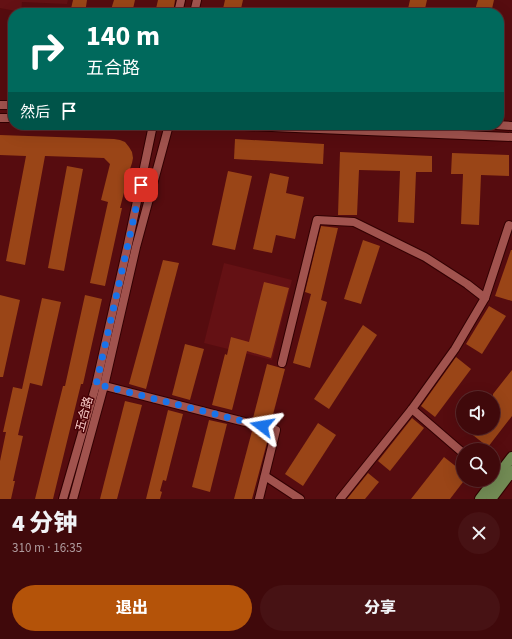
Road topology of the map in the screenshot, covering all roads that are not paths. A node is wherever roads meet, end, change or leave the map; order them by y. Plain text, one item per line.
1 (152, 130) edge
2 (168, 130) edge
3 (342, 130) edge
4 (512, 137) edge
5 (509, 225) dead end
6 (485, 298) junction
7 (282, 363) dead end
8 (100, 385) junction
9 (412, 409) junction
10 (456, 447) edge
11 (512, 457) edge
12 (512, 471) edge
13 (500, 472) edge
14 (265, 476) junction
15 (488, 487) edge
16 (63, 499) edge
17 (73, 499) edge
18 (259, 499) edge
19 (300, 499) edge
20 (340, 499) edge
21 (480, 499) edge
22 (491, 499) edge

1 - 8 street, 五合路
2 - 8 street, 五合路
3 - 4 street
5 - 6 street
6 - 7 street
6 - 9 street
8 - 14 street
8 - 16 street, 五合路
8 - 17 street, 五合路
9 - 10 street
9 - 20 street
11 - 13 main road
12 - 22 main road
14 - 18 street
14 - 19 street
15 - 21 main road

